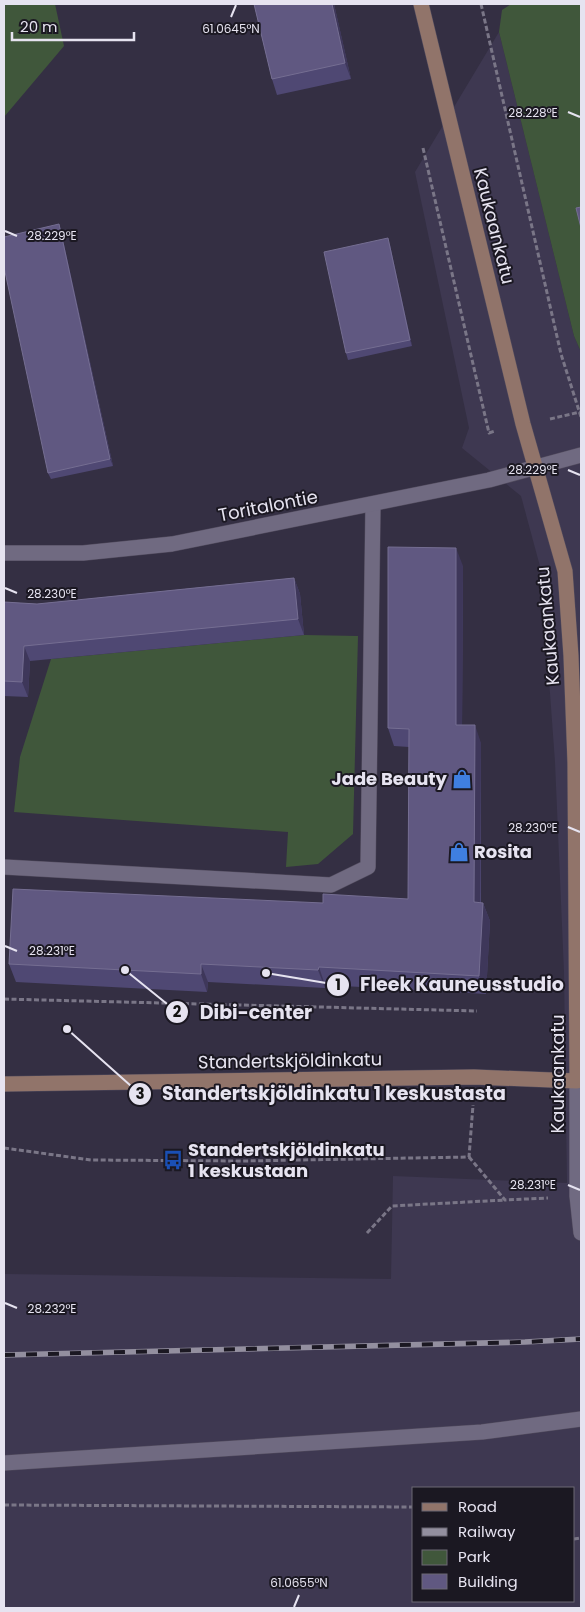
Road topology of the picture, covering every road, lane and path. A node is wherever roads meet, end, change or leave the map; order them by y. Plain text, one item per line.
1 (421, 4) edge
2 (481, 4) edge
3 (581, 417) edge
4 (581, 455) edge
5 (536, 468) junction
6 (373, 504) junction
7 (4, 552) edge
8 (4, 867) edge
9 (4, 999) edge
10 (477, 1011) dead end
11 (474, 1077) junction
12 (579, 1082) edge
13 (4, 1084) edge
14 (4, 1148) edge
15 (469, 1157) junction
16 (577, 1196) junction
17 (505, 1200) junction
18 (367, 1232) dead end
19 (581, 1233) edge
20 (581, 1419) edge
21 (4, 1463) edge
22 (4, 1505) edge
23 (412, 1507) edge

1 - 5 street, Kaukaankatu
2 - 3 path
4 - 5 street, Toritalontie
5 - 6 street, Toritalontie
5 - 12 street, Kaukaankatu
6 - 7 street, Toritalontie
6 - 8 street
9 - 10 path
11 - 12 street, Standertskjöldinkatu
11 - 13 street, Standertskjöldinkatu
11 - 15 path
12 - 16 street, Kaukaankatu
14 - 15 path
15 - 17 path
16 - 17 path
16 - 19 street, Kaukaankatu
17 - 18 path
20 - 21 street
22 - 23 path

